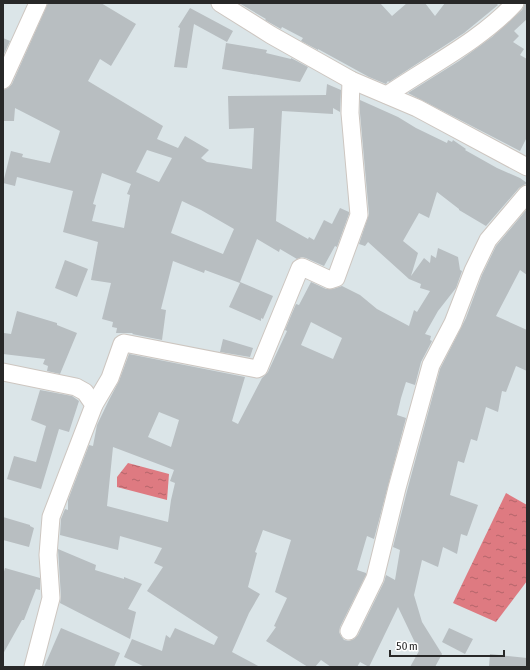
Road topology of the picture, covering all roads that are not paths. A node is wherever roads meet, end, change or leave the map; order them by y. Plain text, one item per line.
1 (38, 3) edge
2 (515, 3) edge
3 (230, 6) edge
4 (3, 80) edge
5 (351, 80) junction
6 (387, 95) junction
7 (527, 167) edge
8 (527, 194) edge
9 (3, 372) edge
10 (94, 405) junction
11 (348, 631) dead end
12 (33, 667) edge

1 - 4 street
2 - 6 street
3 - 5 street
5 - 6 street
5 - 10 street
6 - 7 street
8 - 11 street
9 - 10 street
10 - 12 street

